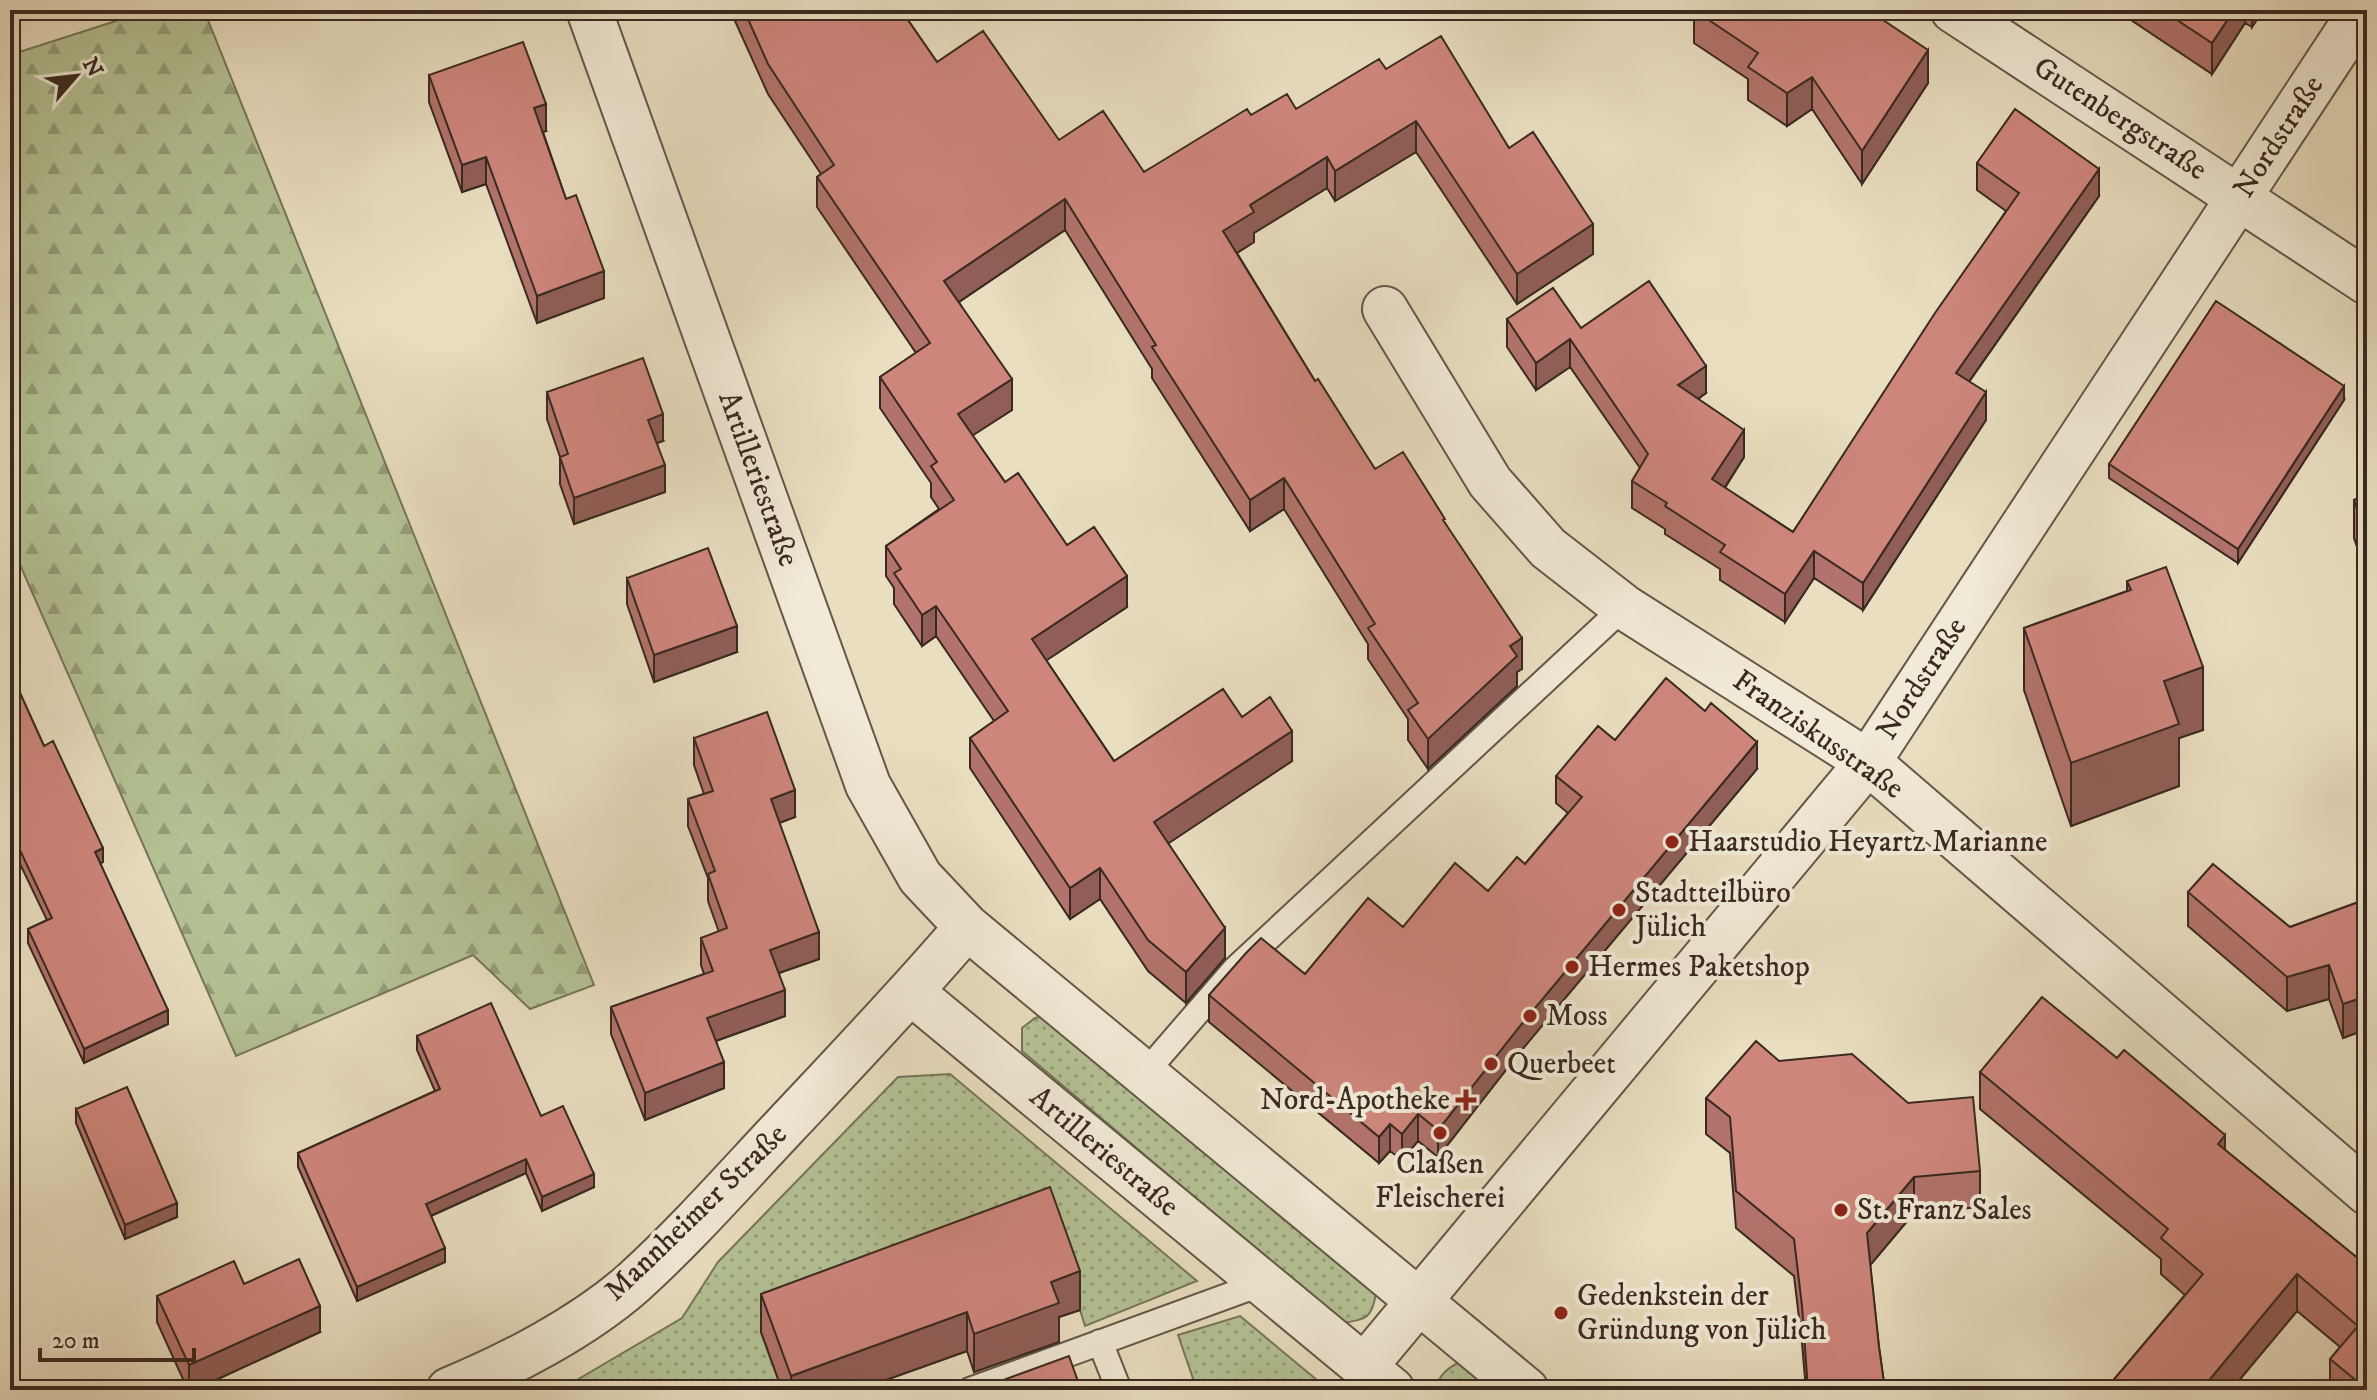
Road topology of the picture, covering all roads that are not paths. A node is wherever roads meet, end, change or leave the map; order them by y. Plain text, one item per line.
1 (589, 10) edge
2 (1953, 10) edge
3 (2362, 10) edge
4 (2239, 198) junction
5 (2367, 282) edge
6 (1385, 309) dead end
7 (1624, 607) junction
8 (1868, 762) junction
9 (967, 927) junction
10 (911, 992) junction
11 (1145, 1073) junction
12 (2367, 1192) edge
13 (1263, 1283) junction
14 (1419, 1300) junction
15 (1100, 1342) junction
16 (1378, 1378) edge
17 (449, 1390) edge
18 (970, 1390) edge
19 (1119, 1390) edge
20 (1526, 1390) edge

1 - 9 street, Artilleriestraße
2 - 4 street, Gutenbergstraße
3 - 4 street, Nordstraße
4 - 5 street, Gutenbergstraße
4 - 8 street, Nordstraße
6 - 7 street, Franziskusstraße
7 - 8 street, Franziskusstraße
7 - 11 lane
8 - 12 street, Franziskusstraße
8 - 14 street, Nordstraße
9 - 10 street
9 - 11 street, Artilleriestraße
10 - 13 street, Artilleriestraße
10 - 17 street, Mannheimer Straße
11 - 14 street, Artilleriestraße
13 - 15 lane
13 - 16 street, Artilleriestraße
14 - 16 street, Artilleriestraße
14 - 20 street, Artilleriestraße
15 - 18 lane
15 - 19 lane

